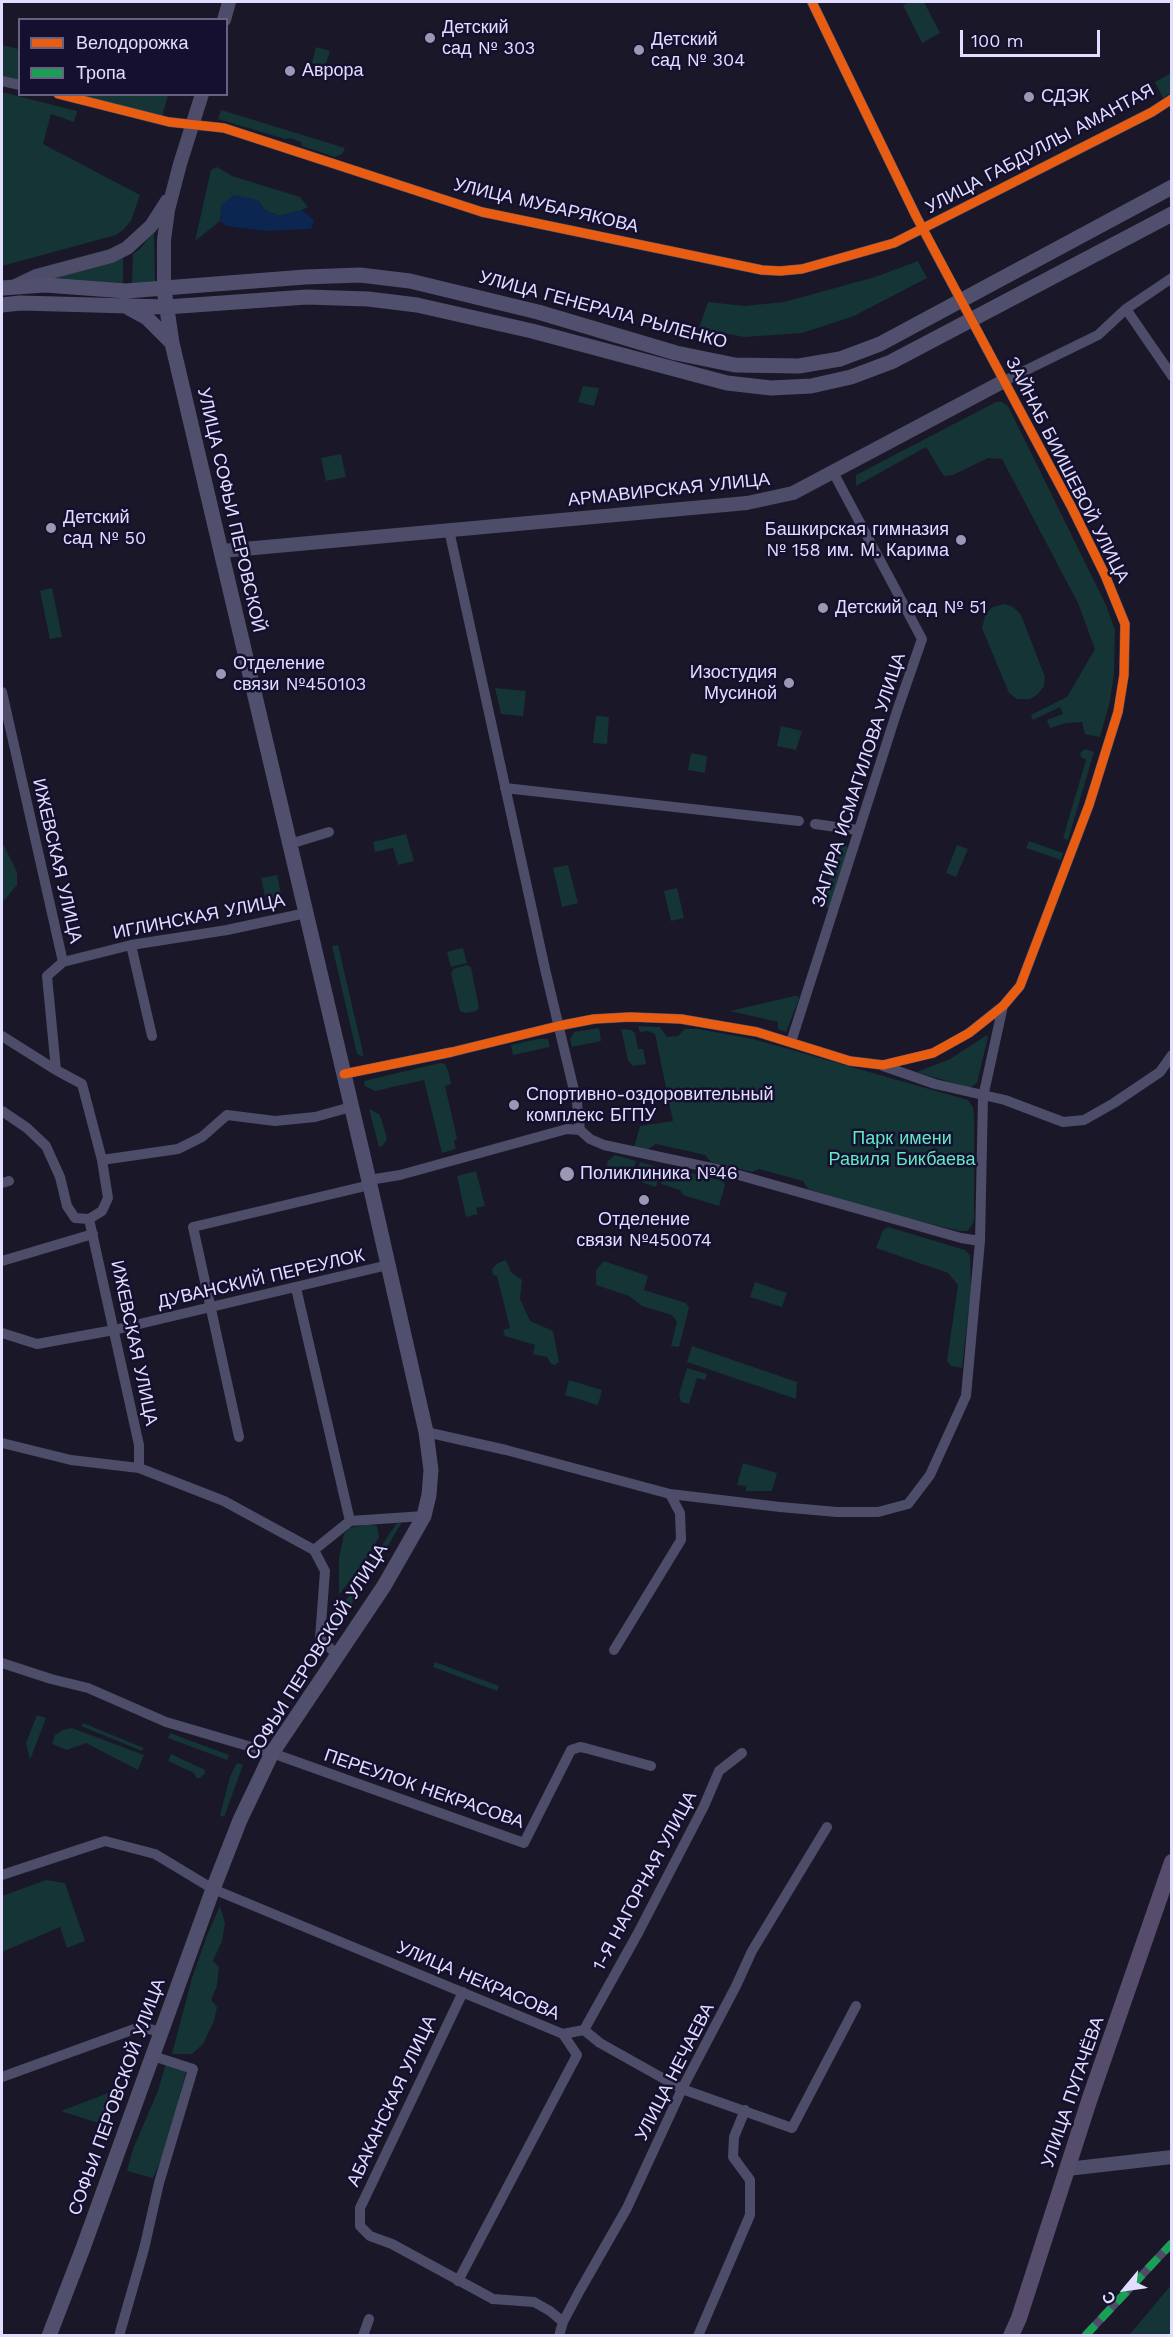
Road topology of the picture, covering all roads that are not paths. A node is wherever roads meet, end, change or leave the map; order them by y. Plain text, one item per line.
1 (229, 2) edge
2 (812, 2) edge
3 (225, 18) edge
4 (2, 81) edge
5 (18, 85) edge
6 (66, 96) edge
7 (201, 96) edge
8 (1172, 99) edge
9 (193, 125) junction
10 (1172, 187) edge
11 (173, 192) junction
12 (1172, 214) edge
13 (923, 229) junction
14 (1172, 278) edge
15 (8, 287) edge
16 (164, 289) junction
17 (2, 305) edge
18 (124, 306) junction
19 (166, 307) junction
20 (1126, 309) junction
21 (172, 343) junction
22 (1172, 376) edge
23 (1004, 381) junction
24 (833, 472) junction
25 (449, 530) junction
26 (222, 551) junction
27 (2, 692) edge
28 (505, 788) junction
29 (799, 821) dead end
30 (815, 824) dead end
31 (858, 830) junction
32 (328, 832) dead end
33 (290, 844) junction
34 (306, 913) junction
35 (131, 945) junction
36 (63, 962) junction
37 (1003, 1006) junction
38 (558, 1026) junction
39 (2, 1036) edge
40 (152, 1036) dead end
41 (791, 1042) junction
42 (1172, 1055) edge
43 (883, 1065) junction
44 (56, 1070) junction
45 (344, 1074) junction
46 (983, 1097) junction
47 (351, 1107) junction
48 (2, 1111) edge
49 (580, 1130) junction
50 (102, 1160) junction
51 (369, 1183) junction
52 (89, 1219) junction
53 (93, 1234) junction
54 (980, 1241) junction
55 (2, 1261) edge
56 (388, 1265) junction
57 (296, 1288) junction
58 (209, 1308) junction
59 (114, 1330) junction
60 (2, 1333) edge
61 (426, 1432) junction
62 (239, 1437) dead end
63 (2, 1443) edge
64 (139, 1468) junction
65 (670, 1494) junction
66 (424, 1516) junction
67 (350, 1521) junction
68 (314, 1550) junction
69 (614, 1650) dead end
70 (338, 1656) junction
71 (2, 1663) edge
72 (272, 1753) junction
73 (742, 1753) dead end
74 (651, 1766) dead end
75 (827, 1827) dead end
76 (1172, 1862) edge
77 (2, 1875) edge
78 (213, 1889) junction
79 (463, 1992) junction
80 (856, 2006) dead end
81 (584, 2030) junction
82 (162, 2032) junction
83 (562, 2034) junction
84 (153, 2056) junction
85 (2, 2077) edge
86 (682, 2090) junction
87 (745, 2110) junction
88 (1172, 2157) edge
89 (1067, 2169) junction
90 (1172, 2243) edge
91 (458, 2281) junction
92 (369, 2319) dead end
93 (562, 2322) junction
94 (49, 2336) edge
95 (119, 2336) edge
96 (363, 2336) edge
97 (559, 2336) edge
98 (698, 2336) edge
99 (1011, 2336) edge
100 (1085, 2336) edge

1 - 3 street
2 - 13 street, ЗАЙНАБ БИИШЕВОЙ УЛИЦА
4 - 5 street
6 - 9 street, УЛИЦА МУБАРЯКОВА
7 - 9 street, УЛИЦА СОФЬИ ПЕРОВСКОЙ
8 - 13 street, УЛИЦА ГАБДУЛЛЫ АМАНТАЯ
9 - 11 street, УЛИЦА СОФЬИ ПЕРОВСКОЙ
9 - 13 street, УЛИЦА МУБАРЯКОВА
10 - 16 main road, УЛИЦА ГЕНЕРАЛА РЫЛЕНКО
11 - 15 street
11 - 16 street, УЛИЦА СОФЬИ ПЕРОВСКОЙ
12 - 19 main road
13 - 23 street, ЗАЙНАБ БИИШЕВОЙ УЛИЦА, bridge
14 - 20 street, АРМАВИРСКАЯ УЛИЦА
15 - 16 main road, УЛИЦА ГЕНЕРАЛА РЫЛЕНКО
16 - 19 main road, УЛИЦА СОФЬИ ПЕРОВСКОЙ
17 - 18 main road
18 - 19 main road
18 - 21 main road
19 - 21 main road, УЛИЦА СОФЬИ ПЕРОВСКОЙ
20 - 22 street
20 - 23 street, АРМАВИРСКАЯ УЛИЦА
21 - 26 main road, УЛИЦА СОФЬИ ПЕРОВСКОЙ
23 - 24 street, АРМАВИРСКАЯ УЛИЦА
23 - 37 street, ЗАЙНАБ БИИШЕВОЙ УЛИЦА
24 - 25 street, АРМАВИРСКАЯ УЛИЦА
24 - 31 street, ЗАГИРА ИСМАГИЛОВА УЛИЦА
25 - 26 street, АРМАВИРСКАЯ УЛИЦА
25 - 28 street
26 - 33 main road, УЛИЦА СОФЬИ ПЕРОВСКОЙ
27 - 36 street, ИЖЕВСКАЯ УЛИЦА
28 - 29 street
28 - 38 street
30 - 31 street
31 - 41 street, ЗАГИРА ИСМАГИЛОВА УЛИЦА
32 - 33 street
33 - 34 main road, УЛИЦА СОФЬИ ПЕРОВСКОЙ
34 - 35 street, ИГЛИНСКАЯ УЛИЦА
34 - 45 main road, УЛИЦА СОФЬИ ПЕРОВСКОЙ
35 - 36 street, ИГЛИНСКАЯ УЛИЦА
35 - 40 street
36 - 44 street, ИЖЕВСКАЯ УЛИЦА
37 - 43 street, ЗАЙНАБ БИИШЕВОЙ УЛИЦА
37 - 46 street, ЗАЙНАБ БИИШЕВОЙ УЛИЦА
38 - 41 street, ЗАЙНАБ БИИШЕВОЙ УЛИЦА
38 - 45 street, ЗАЙНАБ БИИШЕВОЙ УЛИЦА
38 - 49 street
39 - 44 street
41 - 43 street, ЗАЙНАБ БИИШЕВОЙ УЛИЦА
42 - 46 street
43 - 46 street
44 - 50 street
45 - 47 main road, СОФЬИ ПЕРОВСКОЙ УЛИЦА
46 - 54 street, ЗАЙНАБ БИИШЕВОЙ УЛИЦА
47 - 50 street
47 - 51 main road, СОФЬИ ПЕРОВСКОЙ УЛИЦА
48 - 52 street
49 - 51 street
49 - 54 street
50 - 52 street
51 - 56 main road, СОФЬИ ПЕРОВСКОЙ УЛИЦА
51 - 58 street
52 - 53 street, ИЖЕВСКАЯ УЛИЦА
53 - 55 street
53 - 59 street, ИЖЕВСКАЯ УЛИЦА
54 - 65 street, ЗАЙНАБ БИИШЕВОЙ УЛИЦА
56 - 57 street, ДУВАНСКИЙ ПЕРЕУЛОК
56 - 61 main road, СОФЬИ ПЕРОВСКОЙ УЛИЦА
57 - 58 street, ДУВАНСКИЙ ПЕРЕУЛОК
57 - 67 street
58 - 59 street, ДУВАНСКИЙ ПЕРЕУЛОК
58 - 62 street
59 - 60 street, ДУВАНСКИЙ ПЕРЕУЛОК
59 - 64 street, ИЖЕВСКАЯ УЛИЦА
61 - 65 street, ЗАЙНАБ БИИШЕВОЙ УЛИЦА
61 - 66 main road, СОФЬИ ПЕРОВСКОЙ УЛИЦА
63 - 64 street
64 - 68 street
65 - 69 street
66 - 67 street
66 - 70 main road, СОФЬИ ПЕРОВСКОЙ УЛИЦА
67 - 68 street
68 - 70 street
70 - 72 main road, СОФЬИ ПЕРОВСКОЙ УЛИЦА
71 - 72 street
72 - 74 street, ПЕРЕУЛОК НЕКРАСОВА
72 - 78 main road, СОФЬИ ПЕРОВСКОЙ УЛИЦА
73 - 81 street, 1-Я НАГОРНАЯ УЛИЦА
75 - 86 street, УЛИЦА НЕЧАЕВА
76 - 89 main road, УЛИЦА ПУГАЧЁВА
77 - 78 street, УЛИЦА НЕКРАСОВА
78 - 79 street, УЛИЦА НЕКРАСОВА
78 - 82 main road, СОФЬИ ПЕРОВСКОЙ УЛИЦА
79 - 83 street, УЛИЦА НЕКРАСОВА
79 - 91 street, АБАКАНСКАЯ УЛИЦА
80 - 87 street
81 - 83 street, УЛИЦА НЕКРАСОВА
81 - 86 street
82 - 84 main road, СОФЬИ ПЕРОВСКОЙ УЛИЦА
82 - 85 street
83 - 91 street
84 - 94 main road, СОФЬИ ПЕРОВСКОЙ УЛИЦА
84 - 95 street
86 - 87 street
86 - 93 street, УЛИЦА НЕЧАЕВА
87 - 98 street
88 - 89 street
89 - 99 main road, УЛИЦА ПУГАЧЁВА
90 - 100 street
91 - 93 street
92 - 96 street
93 - 97 street, УЛИЦА НЕЧАЕВА

